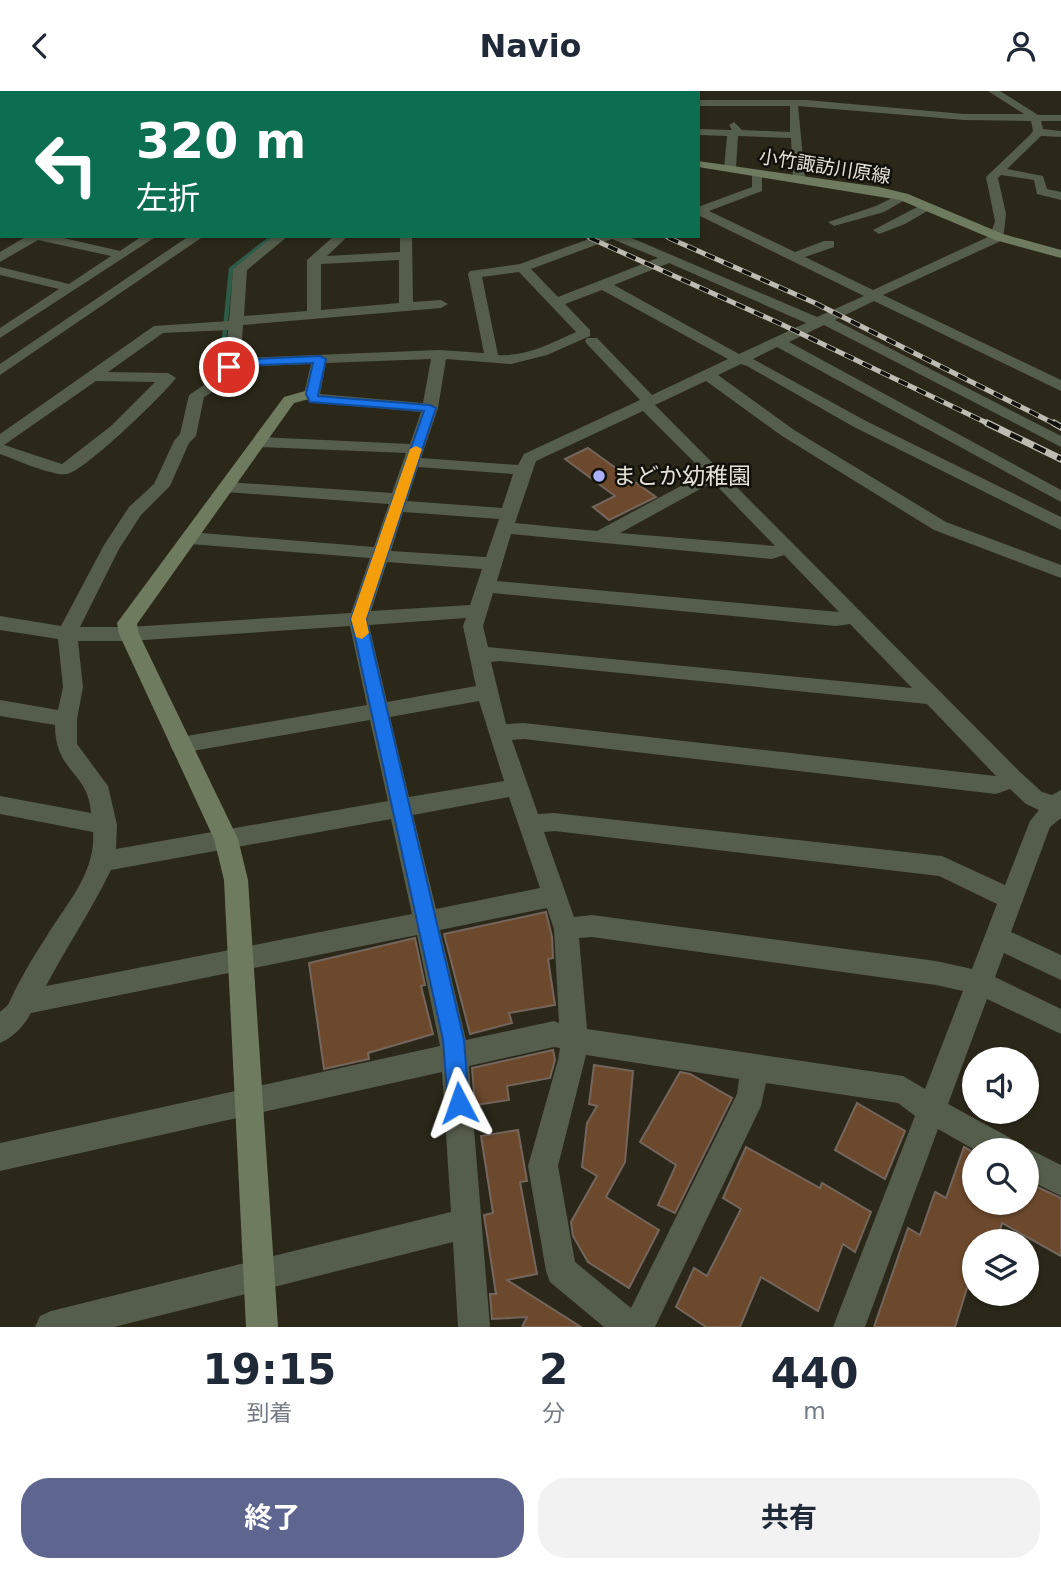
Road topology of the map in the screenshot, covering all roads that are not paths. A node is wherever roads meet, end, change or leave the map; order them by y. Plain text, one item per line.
1 (993, 91) edge
2 (700, 103) edge
3 (723, 104) junction
4 (794, 108) dead end
5 (1061, 118) edge
6 (1036, 123) junction
7 (700, 132) edge
8 (736, 134) junction
9 (1061, 134) edge
10 (796, 135) junction
11 (700, 164) edge
12 (730, 168) junction
13 (1000, 171) junction
14 (758, 172) junction
15 (799, 177) junction
16 (1061, 196) edge
17 (904, 197) junction
18 (925, 207) junction
19 (700, 210) edge
20 (700, 212) edge
21 (834, 222) dead end
22 (879, 230) dead end
23 (998, 236) junction
24 (34, 238) edge
25 (46, 238) edge
26 (148, 238) edge
27 (195, 238) edge
28 (279, 238) edge
29 (340, 238) edge
30 (406, 238) edge
31 (604, 238) edge
32 (620, 238) edge
33 (829, 244) dead end
34 (1061, 254) edge
35 (122, 255) junction
36 (407, 256) junction
37 (794, 257) junction
38 (0, 258) edge
39 (669, 258) junction
40 (314, 260) junction
41 (522, 268) junction
42 (0, 271) edge
43 (603, 285) junction
44 (70, 288) junction
45 (873, 295) junction
46 (556, 303) junction
47 (441, 304) dead end
48 (406, 307) junction
49 (314, 315) junction
50 (820, 321) junction
51 (7, 323) edge
52 (231, 324) junction
53 (0, 334) edge
54 (592, 341) dead end
55 (776, 341) junction
56 (439, 354) junction
57 (320, 359) junction
58 (489, 359) junction
59 (738, 359) junction
60 (233, 363) junction
61 (0, 371) edge
62 (707, 374) junction
63 (93, 376) junction
64 (1058, 382) edge
65 (312, 394) junction
66 (647, 403) junction
67 (430, 408) junction
68 (0, 440) edge
69 (260, 442) junction
70 (1061, 442) edge
71 (0, 449) edge
72 (414, 456) junction
73 (523, 470) junction
74 (715, 474) junction
75 (226, 487) junction
76 (1061, 497) edge
77 (398, 503) junction
78 (508, 521) junction
79 (1061, 524) edge
80 (601, 536) junction
81 (190, 538) junction
82 (788, 548) junction
83 (380, 555) junction
84 (494, 564) junction
85 (1059, 567) edge
86 (486, 586) junction
87 (478, 611) junction
88 (856, 617) junction
89 (358, 619) junction
90 (0, 623) edge
91 (67, 634) junction
92 (129, 634) junction
93 (478, 655) junction
94 (488, 692) junction
95 (933, 697) junction
96 (0, 708) edge
97 (380, 712) junction
98 (66, 719) junction
99 (499, 733) junction
100 (181, 745) junction
101 (1013, 779) junction
102 (518, 787) junction
103 (1060, 805) edge
104 (0, 806) edge
105 (402, 808) junction
106 (530, 824) junction
107 (105, 825) junction
108 (226, 839) junction
109 (103, 861) junction
110 (554, 896) junction
111 (1011, 899) junction
112 (428, 921) junction
113 (566, 929) junction
114 (997, 937) junction
115 (242, 961) junction
116 (1061, 968) edge
117 (980, 983) junction
118 (22, 1003) junction
119 (1061, 1022) edge
120 (0, 1030) edge
121 (574, 1041) junction
122 (456, 1056) junction
123 (754, 1067) junction
124 (248, 1101) junction
125 (931, 1110) junction
126 (982, 1138) edge
127 (0, 1157) edge
128 (1039, 1169) edge
129 (1061, 1181) edge
130 (467, 1223) junction
131 (260, 1273) junction
132 (51, 1327) edge
133 (262, 1327) edge
134 (474, 1327) edge
135 (629, 1327) edge
136 (638, 1327) edge
137 (849, 1327) edge

1 - 6 street
2 - 3 street
3 - 6 street
3 - 8 street
4 - 10 street
5 - 6 street
6 - 9 street
6 - 13 street
7 - 8 street
8 - 10 street
8 - 12 street
10 - 15 street
11 - 12 street, 小竹諏訪川原線
12 - 14 street, 小竹諏訪川原線
13 - 16 street
13 - 23 street
14 - 15 street, 小竹諏訪川原線
14 - 19 street
15 - 17 street, 小竹諏訪川原線
17 - 18 street, 小竹諏訪川原線
17 - 21 street
18 - 22 street
18 - 23 street, 小竹諏訪川原線
20 - 37 street
23 - 34 street, 小竹諏訪川原線
23 - 45 street
24 - 38 street
25 - 35 street
26 - 35 street
27 - 61 street
28 - 52 street
29 - 40 street
30 - 36 street
31 - 41 street
32 - 39 street
33 - 37 street
35 - 44 street
36 - 40 street
36 - 48 street
37 - 45 street
39 - 43 street
39 - 50 street
40 - 49 street
41 - 46 street
41 - 58 street
42 - 44 street
43 - 46 street
43 - 59 street
44 - 51 street
45 - 50 street
45 - 64 street
46 - 58 street
47 - 48 street
48 - 49 street
49 - 52 street
50 - 55 street
50 - 70 street
51 - 53 street
52 - 60 street
52 - 63 street
54 - 66 street
55 - 59 street
55 - 76 street
56 - 57 street
56 - 58 street
56 - 67 street
57 - 60 street
57 - 65 street
59 - 62 street
59 - 79 street
60 - 91 street
62 - 66 street
62 - 85 street
63 - 68 street
63 - 71 street
65 - 67 street
65 - 69 street
66 - 73 street
66 - 74 street
67 - 72 street
69 - 72 street
69 - 75 street
72 - 73 street
72 - 77 street
73 - 78 street
74 - 80 street
74 - 82 street
75 - 77 street
75 - 81 street
77 - 78 street
77 - 83 street
78 - 80 street
78 - 84 street
80 - 82 street
81 - 83 street
81 - 92 street
82 - 88 street
83 - 84 street
83 - 89 street
84 - 86 street
86 - 87 street
86 - 88 street
87 - 89 street
87 - 93 street
88 - 95 street
89 - 92 street
89 - 97 street
90 - 91 street
91 - 92 street
91 - 98 street
92 - 100 street
93 - 94 street
93 - 95 street
94 - 97 street
94 - 99 street
95 - 101 street
96 - 98 street
97 - 100 street
97 - 105 street
98 - 107 street
99 - 101 street
99 - 102 street
100 - 108 street
101 - 103 street
102 - 105 street
102 - 106 street
103 - 111 street
104 - 107 street
105 - 108 street
105 - 112 street
106 - 110 street
106 - 111 street
107 - 109 street
108 - 109 street
108 - 115 street
109 - 118 street
110 - 112 street
110 - 113 street
111 - 114 street
112 - 115 street
112 - 122 street
113 - 117 street
113 - 121 street
114 - 116 street
114 - 117 street
115 - 118 street
115 - 124 street
117 - 119 street
117 - 125 street
118 - 120 street
121 - 122 street
121 - 123 street
121 - 135 street
122 - 124 street
122 - 130 street
123 - 125 street
123 - 136 street
124 - 127 street
124 - 131 street
125 - 126 street
125 - 137 street
128 - 129 street
130 - 131 street
130 - 134 street
131 - 132 street
131 - 133 street

